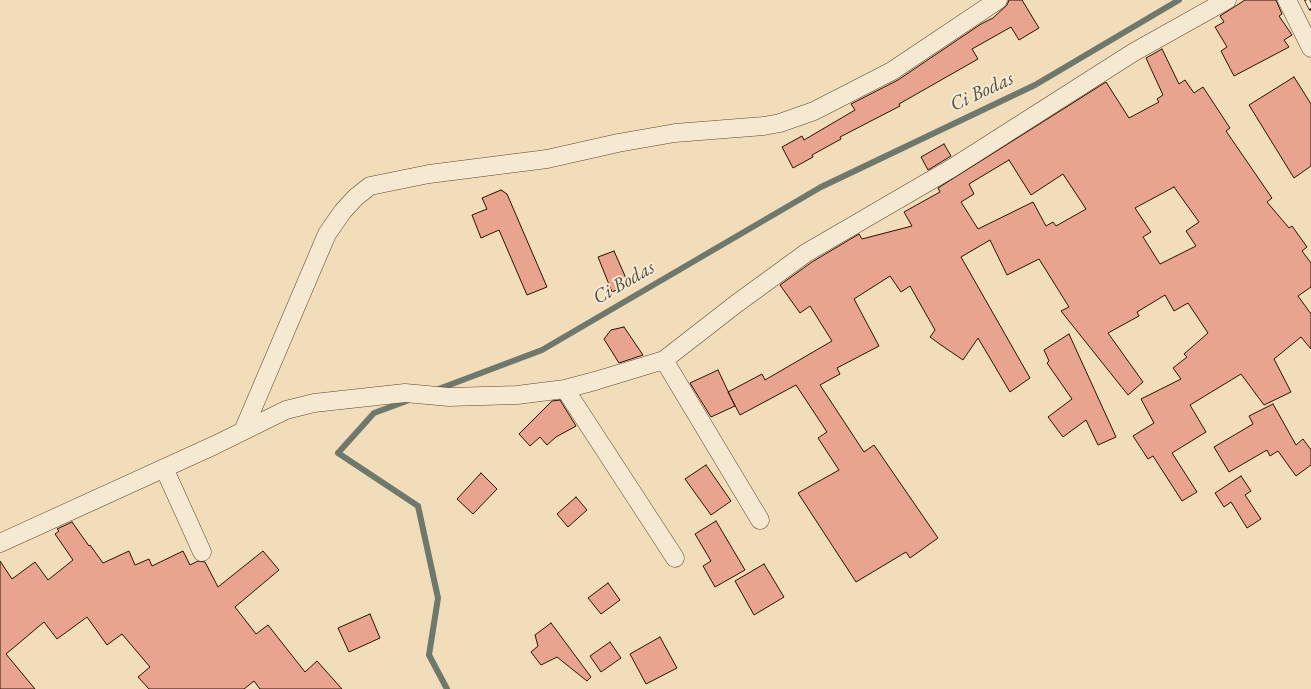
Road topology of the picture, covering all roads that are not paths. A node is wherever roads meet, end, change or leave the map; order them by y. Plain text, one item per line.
1 (998, 0) edge
2 (1226, 0) edge
3 (1287, 0) edge
4 (1311, 48) edge
5 (664, 360) junction
6 (565, 389) junction
7 (243, 431) junction
8 (164, 468) junction
9 (760, 520) dead end
10 (0, 544) edge
11 (202, 552) dead end
12 (675, 558) dead end

1 - 7 street
2 - 5 street
3 - 4 street
5 - 6 street
5 - 9 street
6 - 7 street
6 - 12 street
7 - 8 street
8 - 10 street
8 - 11 street

